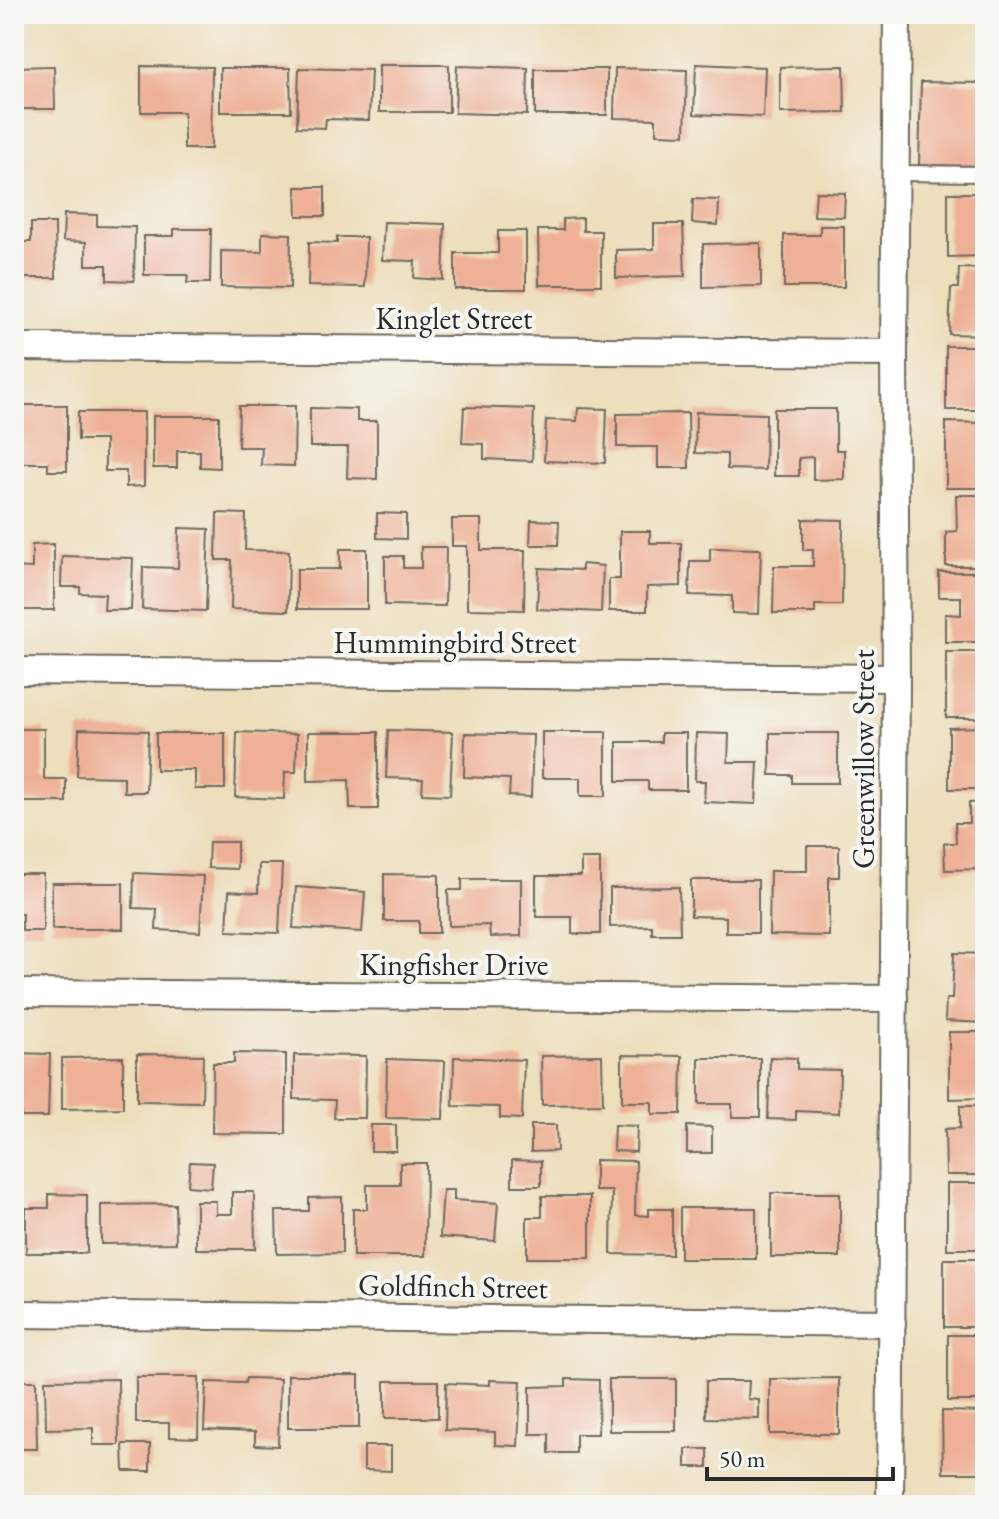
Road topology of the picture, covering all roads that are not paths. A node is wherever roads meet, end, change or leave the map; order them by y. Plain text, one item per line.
1 (897, 14) edge
2 (895, 173) junction
3 (985, 174) edge
4 (14, 347) edge
5 (894, 353) junction
6 (14, 671) edge
7 (896, 678) junction
8 (14, 993) edge
9 (894, 999) junction
10 (14, 1314) edge
11 (892, 1323) junction
12 (890, 1505) edge

1 - 2 street, Greenwillow Street
2 - 3 lane
2 - 5 street, Greenwillow Street
4 - 5 street, Kinglet Street
5 - 7 street, Greenwillow Street
6 - 7 street, Hummingbird Street
7 - 9 street, Greenwillow Street
8 - 9 street, Kingfisher Drive
9 - 11 street, Greenwillow Street
10 - 11 street, Goldfinch Street
11 - 12 street, Greenwillow Street

